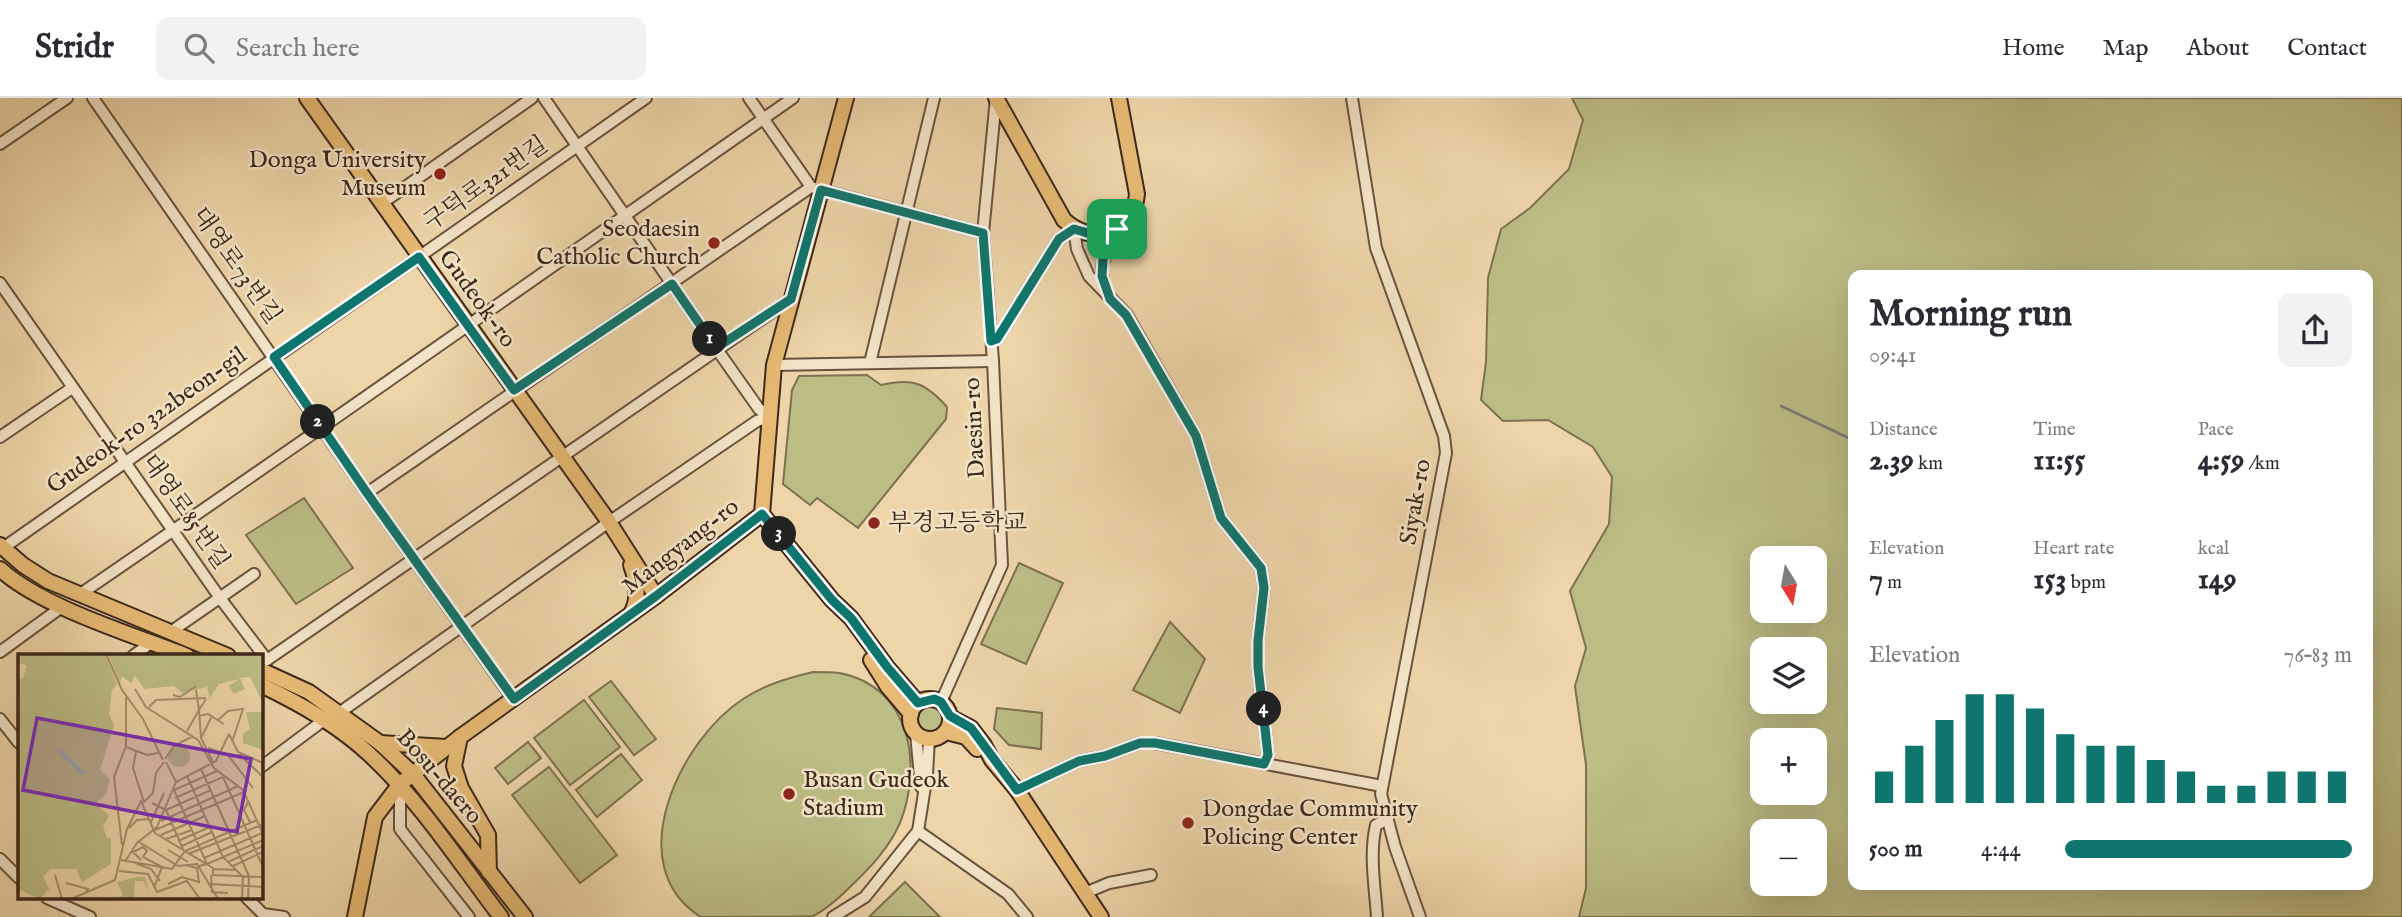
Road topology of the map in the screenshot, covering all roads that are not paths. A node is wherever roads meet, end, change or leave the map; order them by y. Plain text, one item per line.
1 (67, 98) edge
2 (93, 98) edge
3 (307, 98) edge
4 (532, 98) edge
5 (544, 98) edge
6 (646, 98) edge
7 (749, 98) edge
8 (793, 98) edge
9 (846, 98) edge
10 (934, 98) edge
11 (996, 98) edge
12 (1119, 98) edge
13 (1352, 98) edge
14 (763, 119) junction
15 (0, 144) edge
16 (578, 144) junction
17 (816, 189) junction
18 (381, 204) junction
19 (907, 213) junction
20 (624, 214) junction
21 (1074, 229) junction
22 (1117, 229) junction
23 (983, 233) junction
24 (419, 257) junction
25 (0, 283) edge
26 (672, 284) junction
27 (4, 298) edge
28 (791, 299) junction
29 (1110, 299) junction
30 (469, 327) junction
31 (991, 341) junction
32 (716, 348) junction
33 (274, 357) junction
34 (993, 361) junction
35 (870, 363) junction
36 (774, 365) junction
37 (72, 388) junction
38 (514, 390) junction
39 (769, 417) junction
40 (321, 426) junction
41 (0, 437) edge
42 (563, 458) junction
43 (124, 463) junction
44 (367, 493) junction
45 (762, 514) junction
46 (609, 522) junction
47 (173, 531) junction
48 (1, 546) edge
49 (625, 547) junction
50 (415, 558) junction
51 (0, 569) edge
52 (254, 574) dead end
53 (79, 595) junction
54 (656, 596) junction
55 (220, 598) junction
56 (62, 606) junction
57 (631, 614) junction
58 (463, 626) junction
59 (169, 633) junction
60 (152, 642) junction
61 (0, 652) edge
62 (136, 654) edge
63 (182, 654) edge
64 (223, 654) edge
65 (253, 654) edge
66 (263, 672) edge
67 (514, 699) junction
68 (941, 702) junction
69 (915, 708) junction
70 (339, 713) junction
71 (950, 716) junction
72 (0, 719) edge
73 (324, 720) junction
74 (946, 732) junction
75 (923, 736) junction
76 (460, 737) junction
77 (18, 742) edge
78 (380, 743) junction
79 (447, 747) junction
80 (992, 760) junction
81 (1264, 764) junction
82 (262, 766) edge
83 (413, 774) junction
84 (400, 784) junction
85 (1382, 786) junction
86 (1017, 790) junction
87 (1388, 819) junction
88 (918, 831) junction
89 (0, 859) edge
90 (489, 872) junction
91 (1152, 875) dead end
92 (18, 877) edge
93 (1085, 893) junction
94 (52, 900) edge
95 (249, 900) edge
96 (90, 917) edge
97 (285, 917) edge
98 (355, 917) edge
99 (469, 917) edge
100 (501, 917) edge
101 (525, 917) edge
102 (832, 917) edge
103 (1027, 917) edge
104 (1101, 917) edge
105 (1377, 917) edge
106 (1420, 917) edge

1 - 15 street
2 - 33 street, 대영로73번길
3 - 18 main road, Gudeok-ro
4 - 18 street
5 - 16 street
6 - 16 street, 구덕로321번길
7 - 14 street
8 - 14 street
9 - 17 main road, Mangyang-ro
10 - 19 street
11 - 21 main road
11 - 23 street, Daesin-ro
12 - 22 main road
13 - 85 street, Siyak-ro
14 - 17 street
14 - 20 street
16 - 20 street
16 - 24 street, 구덕로321번길
17 - 19 street
17 - 26 street
17 - 28 main road, Mangyang-ro
18 - 24 main road, Gudeok-ro
19 - 23 street
19 - 35 street
20 - 26 street
20 - 30 street
21 - 22 main road
21 - 29 street
21 - 31 street
22 - 29 street
23 - 31 street, Daesin-ro
24 - 30 main road, Gudeok-ro
24 - 33 street, Gudeok-ro 322beon-gil
25 - 27 street, 대영로85번길
26 - 32 street
26 - 38 street
27 - 37 street, 대영로85번길
28 - 32 street
28 - 36 main road, Mangyang-ro
29 - 81 street
30 - 38 main road, Gudeok-ro
30 - 40 street
31 - 34 street, Daesin-ro
32 - 39 street
32 - 42 street
33 - 40 street, 대영로73번길
33 - 43 street, Gudeok-ro 322beon-gil
34 - 35 street
34 - 68 street, Daesin-ro
35 - 36 street
36 - 39 main road, Mangyang-ro
37 - 41 street
37 - 43 street, 대영로85번길
38 - 42 main road, Gudeok-ro
38 - 44 street
39 - 45 main road, Mangyang-ro
39 - 46 street
40 - 44 street, 대영로73번길
40 - 47 street
42 - 46 main road, Gudeok-ro
42 - 50 street
43 - 47 street, 대영로85번길
43 - 48 street, Gudeok-ro 322beon-gil
44 - 50 street, 대영로73번길
45 - 54 main road, Mangyang-ro
45 - 69 main road
46 - 49 main road, Gudeok-ro
46 - 58 street
47 - 53 street
47 - 55 street, 대영로85번길
48 - 53 main road
49 - 54 main road, Gudeok-ro
49 - 57 main road
50 - 58 street, 대영로73번길
50 - 66 street
51 - 56 main road
52 - 55 street
53 - 59 main road
54 - 57 main road, Mangyang-ro
55 - 59 street
55 - 65 street, 대영로85번길
56 - 60 main road
56 - 61 street
57 - 67 main road, Mangyang-ro
58 - 67 street, 대영로73번길
58 - 70 street
59 - 64 main road
60 - 62 street
60 - 63 main road
66 - 70 main road, Bosu-daero
66 - 73 main road, Bosu-daero
67 - 76 main road, Mangyang-ro
68 - 69 main road
68 - 71 main road
69 - 75 main road
70 - 78 main road, Bosu-daero
71 - 74 main road
71 - 80 main road
72 - 77 street
73 - 82 street
73 - 84 main road, Bosu-daero
74 - 75 main road
74 - 80 main road
75 - 88 street
76 - 79 main road, Mangyang-ro
76 - 90 main road
78 - 79 main road
78 - 83 main road, Bosu-daero
79 - 83 main road, Mangyang-ro
80 - 86 main road
81 - 85 street
81 - 86 street
83 - 84 main road, Mangyang-ro
83 - 90 main road, Bosu-daero
84 - 98 main road, Mangyang-ro
84 - 99 street
84 - 100 main road, Bosu-daero
85 - 87 street, Siyak-ro
86 - 93 main road
87 - 105 street
87 - 106 street, Siyak-ro
88 - 102 street
88 - 103 street
89 - 92 street
90 - 101 main road, Bosu-daero
91 - 93 street
93 - 104 main road
94 - 96 street
95 - 97 street

